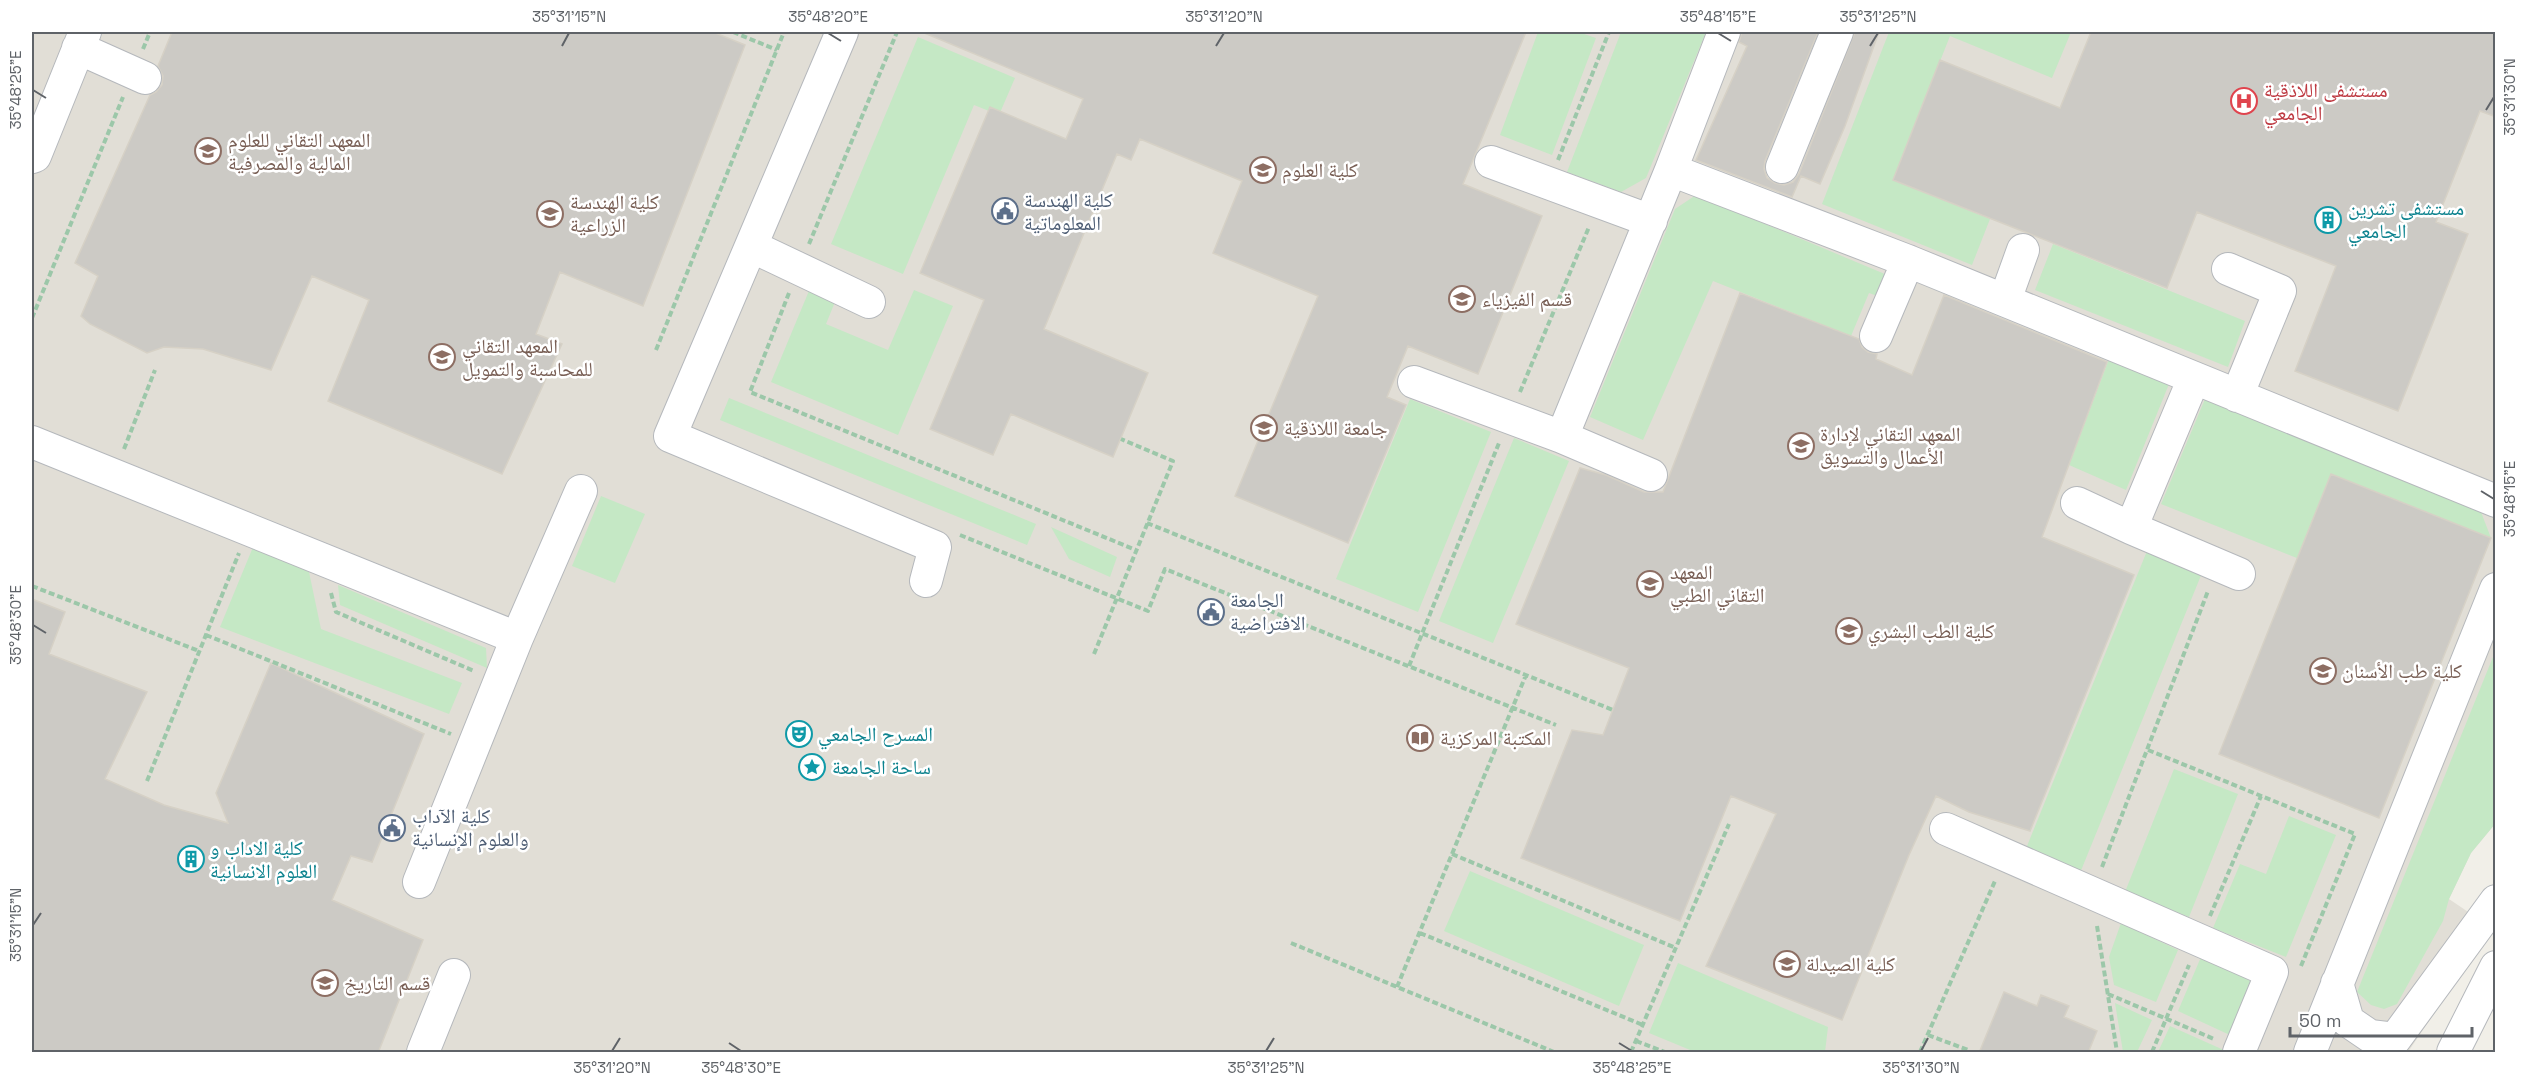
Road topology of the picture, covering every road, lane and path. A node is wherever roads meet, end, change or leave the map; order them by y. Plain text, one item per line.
1 (150, 32) edge
2 (733, 32) edge
3 (784, 32) edge
4 (842, 32) edge
5 (897, 32) edge
6 (1609, 32) edge
7 (1724, 32) edge
8 (1837, 32) edge
9 (82, 40) edge
10 (777, 50) junction
11 (139, 75) junction
12 (33, 159) edge
13 (1491, 162) dead end
14 (1782, 167) dead end
15 (1671, 170) junction
16 (1549, 183) junction
17 (1650, 221) junction
18 (751, 246) junction
19 (2023, 250) dead end
20 (1908, 261) junction
21 (799, 269) junction
22 (2228, 269) dead end
23 (2005, 300) junction
24 (869, 302) dead end
25 (32, 318) edge
26 (1876, 336) dead end
27 (656, 350) dead end
28 (155, 370) dead end
29 (2194, 378) junction
30 (1414, 382) dead end
31 (2237, 396) junction
32 (1562, 437) junction
33 (1121, 440) dead end
34 (32, 442) edge
35 (1651, 474) dead end
36 (114, 475) junction
37 (581, 492) dead end
38 (2496, 501) edge
39 (2076, 503) dead end
40 (1147, 523) junction
41 (2131, 528) junction
42 (249, 530) junction
43 (934, 547) junction
44 (1136, 550) junction
45 (322, 559) junction
46 (2228, 570) joint
47 (926, 581) dead end
48 (32, 586) edge
49 (2496, 589) edge
50 (1117, 598) junction
51 (206, 635) junction
52 (517, 638) junction
53 (200, 651) junction
54 (1094, 654) dead end
55 (1526, 675) junction
56 (500, 682) junction
57 (1513, 707) junction
58 (1613, 710) dead end
59 (1556, 725) dead end
60 (474, 743) junction
61 (2148, 750) junction
62 (147, 780) dead end
63 (1729, 824) dead end
64 (1946, 829) dead end
65 (1452, 854) junction
66 (2007, 855) junction
67 (419, 882) dead end
68 (2092, 893) junction
69 (2496, 901) edge
70 (1420, 933) junction
71 (1291, 943) dead end
72 (1676, 948) junction
73 (2301, 966) dead end
74 (2496, 967) edge
75 (454, 975) dead end
76 (2337, 983) junction
77 (1397, 987) junction
78 (2108, 994) junction
79 (1643, 1025) junction
80 (1928, 1035) junction
81 (1636, 1041) junction
82 (2388, 1046) edge
83 (1968, 1050) dead end
84 (2239, 1051) edge
85 (423, 1053) edge
86 (1554, 1053) edge
87 (1632, 1053) edge
88 (1665, 1053) edge
89 (1920, 1053) edge
90 (2117, 1053) edge
91 (2310, 1053) edge
92 (2453, 1053) edge

1 - 11 path
2 - 10 path
3 - 10 path
4 - 18 street
5 - 21 path
6 - 16 path
7 - 15 street
8 - 14 street
9 - 11 street
9 - 12 street
10 - 27 path
11 - 25 path
13 - 16 street
15 - 17 street
15 - 20 street
16 - 17 street
17 - 32 street
18 - 21 street
18 - 43 street
19 - 23 street
20 - 23 street
20 - 26 street
21 - 24 street
21 - 44 path
22 - 31 street
23 - 29 street
28 - 36 path
29 - 31 street
29 - 41 street
30 - 32 street
31 - 38 street
32 - 35 street
33 - 40 path
34 - 36 street
36 - 42 street
37 - 52 street
39 - 41 street
40 - 44 path
40 - 55 path
41 - 46 street
42 - 45 street
42 - 51 path
43 - 47 street
43 - 50 path
44 - 50 path
45 - 52 street
45 - 56 path
46 - 61 path
48 - 53 path
49 - 76 street
50 - 54 path
50 - 57 path
51 - 53 path
51 - 60 path
52 - 56 street
53 - 62 path
55 - 57 path
55 - 58 path
56 - 60 street
57 - 59 path
57 - 65 path
60 - 67 street
61 - 68 path
61 - 73 path
63 - 72 path
64 - 66 street
65 - 70 path
65 - 72 path
66 - 68 street
66 - 80 path
68 - 78 path
68 - 84 street
69 - 82 street
70 - 77 path
70 - 79 path
71 - 77 path
72 - 79 path
74 - 92 street
75 - 85 street
76 - 82 street
76 - 91 street
77 - 86 path
78 - 84 path
78 - 90 path
79 - 81 path
80 - 83 path
80 - 89 path
81 - 87 path
81 - 88 path

